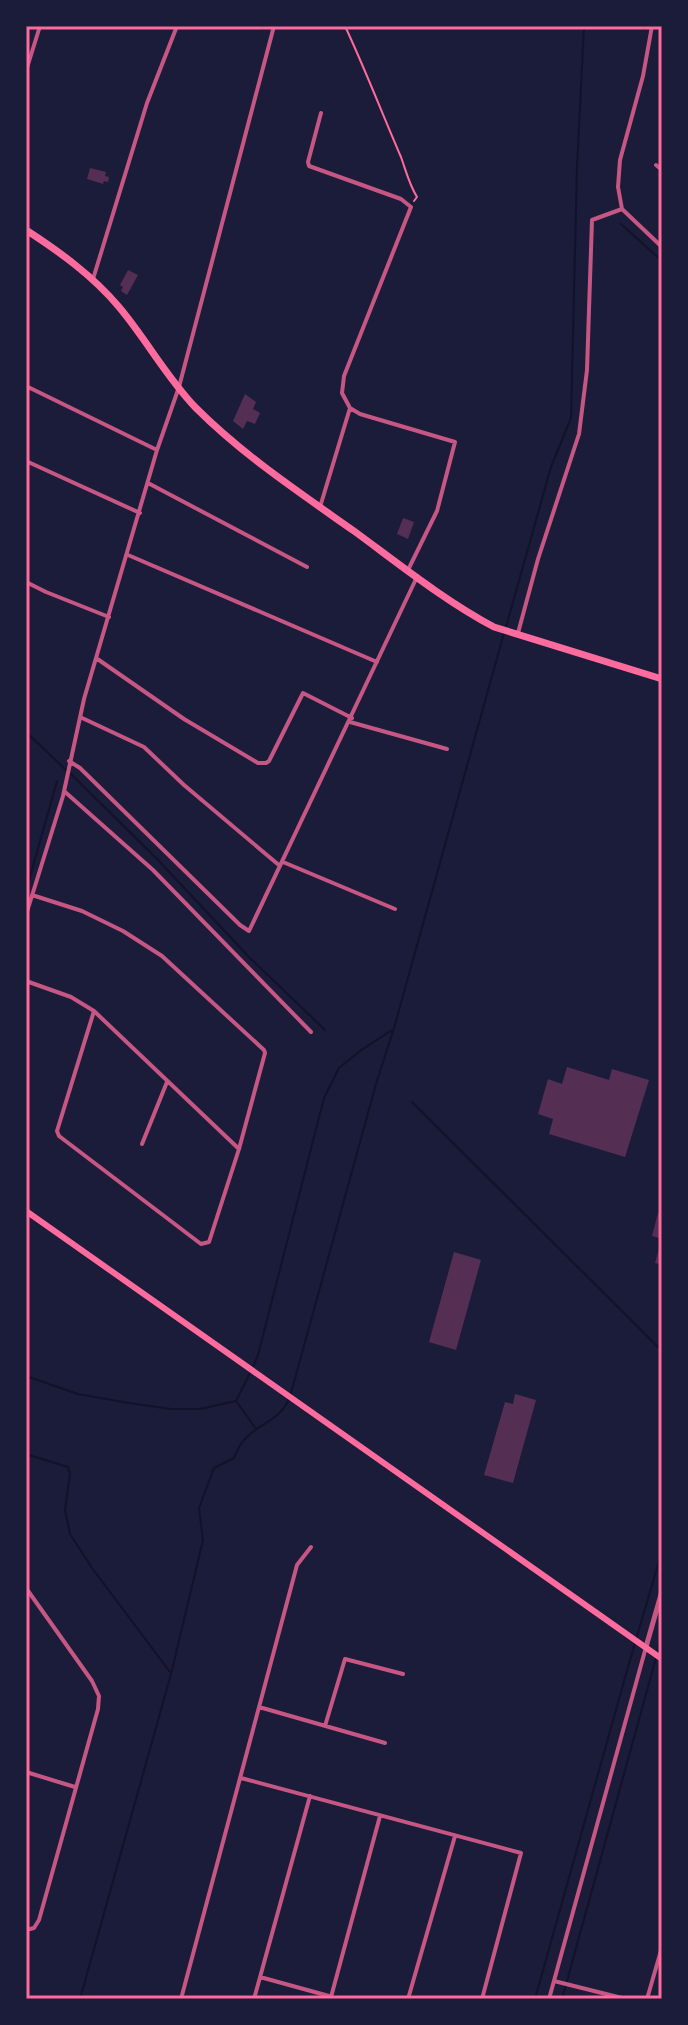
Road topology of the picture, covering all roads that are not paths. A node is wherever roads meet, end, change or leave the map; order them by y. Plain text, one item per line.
1 (40, 26) edge
2 (177, 26) edge
3 (274, 26) edge
4 (652, 26) edge
5 (26, 71) edge
6 (321, 113) dead end
7 (656, 165) dead end
8 (662, 170) edge
9 (622, 209) junction
10 (26, 230) edge
11 (662, 247) edge
12 (93, 279) junction
13 (26, 386) edge
14 (179, 387) junction
15 (350, 408) junction
16 (157, 450) junction
17 (26, 461) edge
18 (148, 483) junction
19 (320, 507) junction
20 (140, 513) junction
21 (128, 555) junction
22 (307, 567) dead end
23 (408, 570) junction
24 (417, 576) junction
25 (26, 582) edge
26 (109, 617) junction
27 (515, 635) junction
28 (96, 658) junction
29 (377, 662) junction
30 (662, 679) edge
31 (80, 717) junction
32 (351, 720) junction
33 (447, 749) dead end
34 (69, 761) junction
35 (64, 791) junction
36 (281, 864) junction
37 (32, 895) junction
38 (395, 909) dead end
39 (26, 915) edge
40 (26, 981) edge
41 (94, 1011) junction
42 (311, 1032) dead end
43 (167, 1082) junction
44 (142, 1144) dead end
45 (239, 1149) junction
46 (26, 1211) edge
47 (311, 1547) dead end
48 (26, 1588) edge
49 (662, 1591) edge
50 (646, 1647) junction
51 (662, 1659) edge
52 (403, 1674) dead end
53 (259, 1707) junction
54 (325, 1726) junction
55 (385, 1743) dead end
56 (26, 1772) edge
57 (241, 1778) junction
58 (75, 1787) junction
59 (310, 1796) junction
60 (380, 1816) junction
61 (455, 1836) junction
62 (26, 1930) edge
63 (662, 1947) edge
64 (260, 1977) junction
65 (554, 1981) junction
66 (331, 1997) junction
67 (181, 1999) edge
68 (254, 1999) edge
69 (340, 1999) edge
70 (408, 1999) edge
71 (482, 1999) edge
72 (549, 1999) edge
73 (626, 1999) edge
74 (647, 1999) edge

1 - 5 street
2 - 12 street
3 - 14 street
4 - 9 street
6 - 15 street
7 - 8 street
9 - 11 street
9 - 27 street
10 - 12 main road
12 - 14 main road
13 - 16 street
14 - 16 street
14 - 19 main road
15 - 19 street
15 - 23 street
16 - 18 street
17 - 20 street
18 - 20 street
18 - 22 street
19 - 23 main road
20 - 21 street
21 - 26 street
21 - 29 street
23 - 24 main road
24 - 27 main road
24 - 29 street
25 - 26 street
26 - 28 street
27 - 30 main road
28 - 31 street
28 - 32 street
29 - 32 street
31 - 34 street
31 - 36 street
32 - 33 street
32 - 36 street
34 - 35 street
34 - 36 street
35 - 37 street
35 - 42 street
36 - 38 street
37 - 39 street
37 - 45 street
40 - 41 street
41 - 43 street
41 - 45 street
43 - 44 street
43 - 45 street
46 - 50 main road
47 - 53 street
48 - 58 street
49 - 50 street
50 - 51 main road
50 - 65 street
52 - 54 street
53 - 54 street
53 - 57 street
54 - 55 street
56 - 58 street
57 - 59 street
57 - 67 street
58 - 62 street
59 - 60 street
59 - 64 street
60 - 61 street
60 - 66 street
61 - 70 street
61 - 71 street
63 - 74 street
64 - 66 street
64 - 68 street
65 - 72 street
65 - 73 street
66 - 69 street

